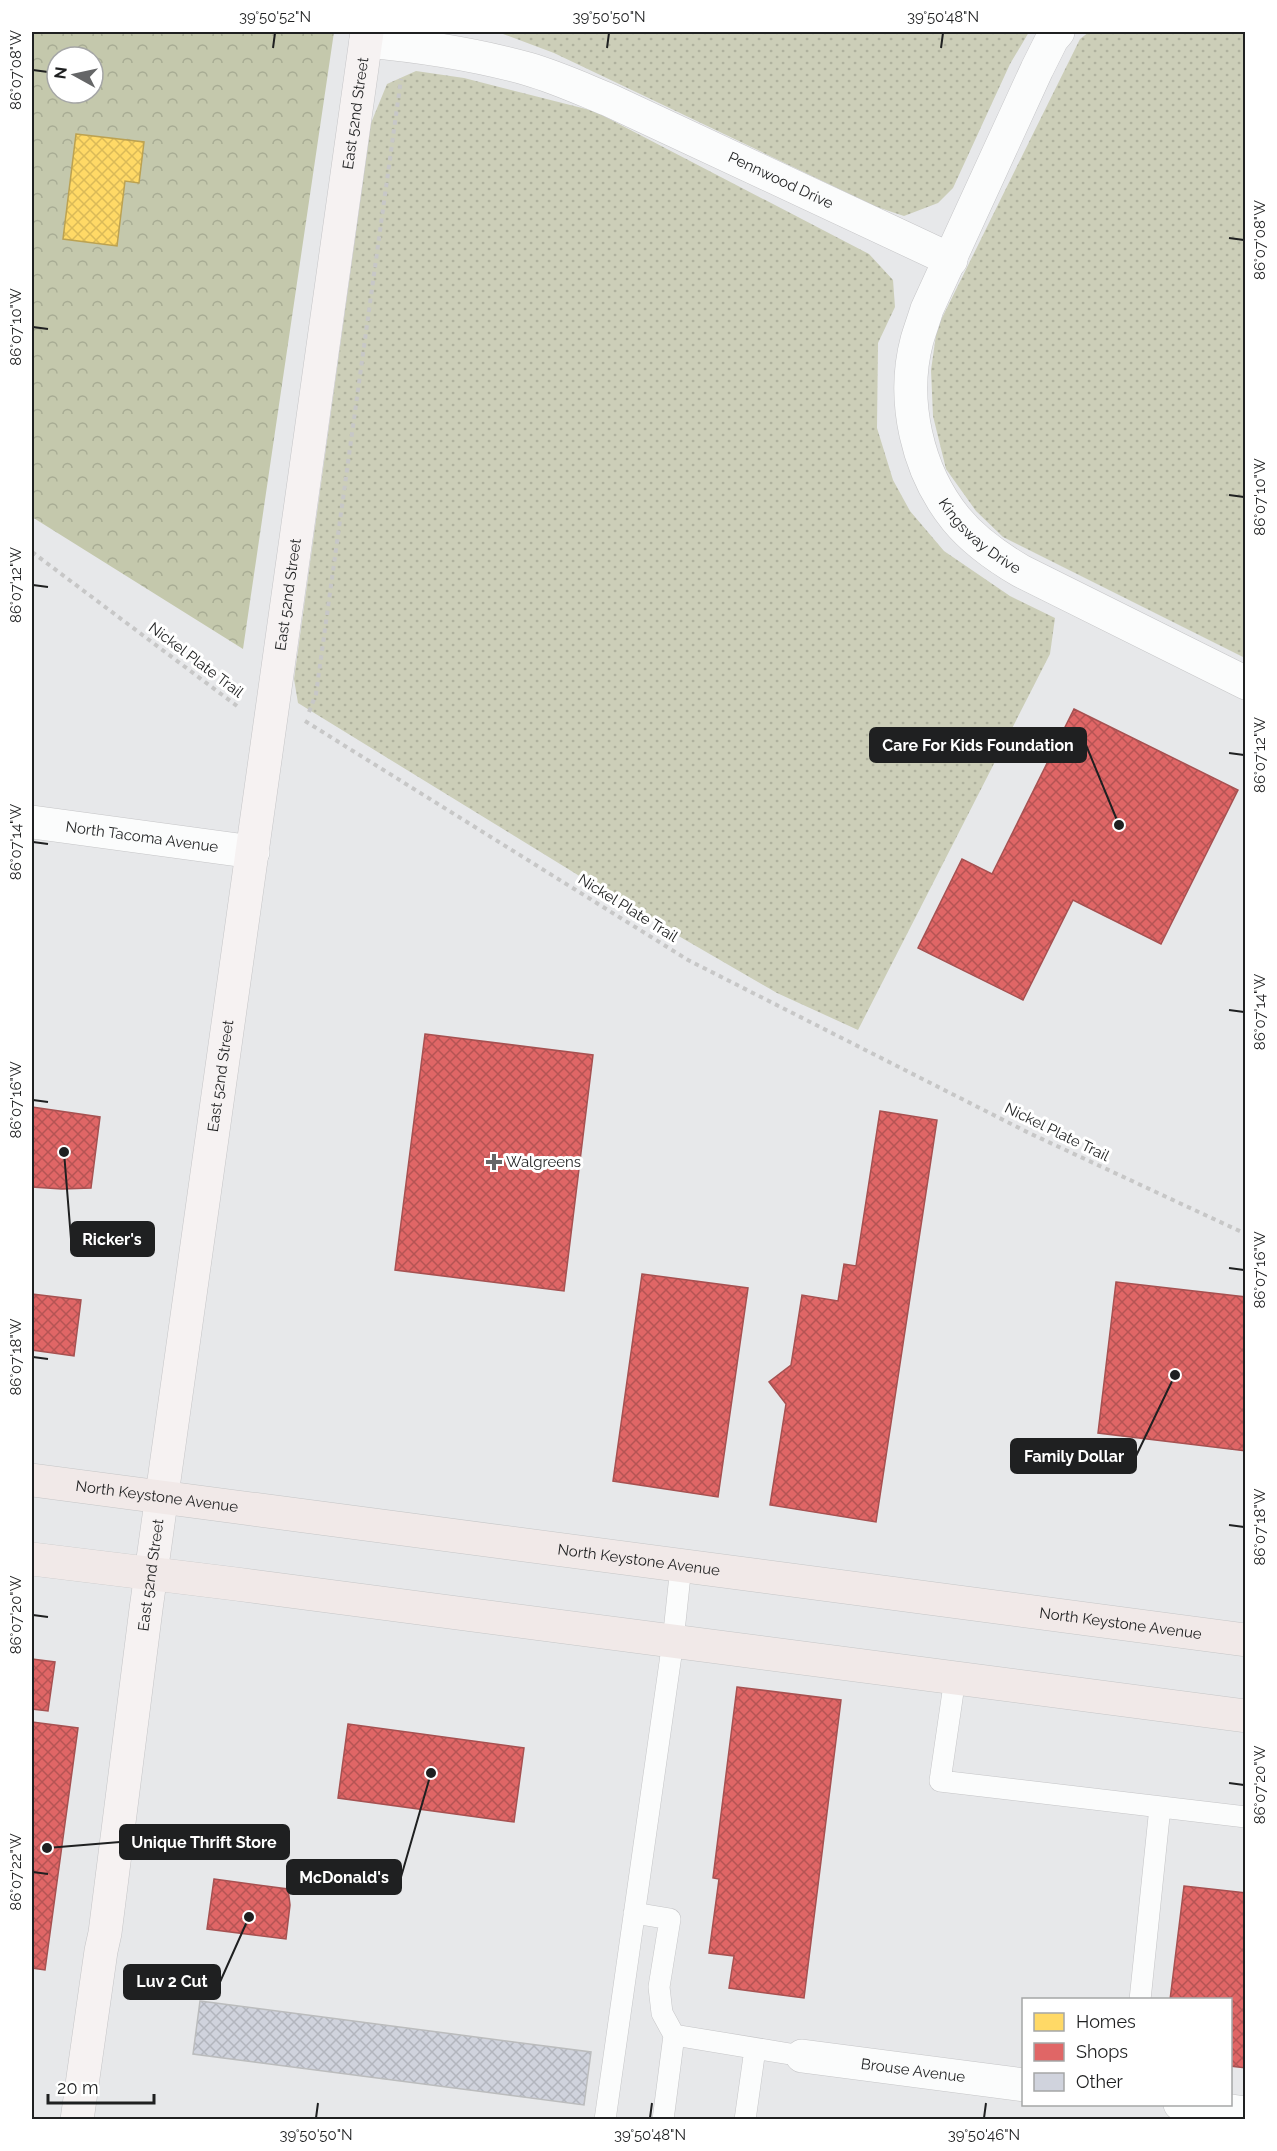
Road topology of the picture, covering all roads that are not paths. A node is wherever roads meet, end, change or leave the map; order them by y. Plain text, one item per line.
1 (1058, 32) edge
2 (366, 36) edge
3 (951, 260) junction
4 (1245, 683) edge
5 (32, 822) edge
6 (253, 852) junction
7 (32, 1480) edge
8 (162, 1496) junction
9 (32, 1559) edge
10 (681, 1566) junction
11 (151, 1574) junction
12 (1245, 1640) edge
13 (673, 1641) junction
14 (956, 1678) junction
15 (1245, 1716) edge
16 (1160, 1807) junction
17 (1245, 1817) edge
18 (634, 1913) junction
19 (1140, 1998) edge
20 (674, 2035) junction
21 (755, 2049) junction
22 (802, 2056) joint
23 (1022, 2085) edge
24 (1194, 2106) edge
25 (1245, 2113) edge
26 (77, 2120) edge
27 (605, 2120) edge
28 (663, 2120) edge
29 (745, 2120) edge

1 - 3 street
2 - 3 street, Pennwood Drive
2 - 6 street, East 52nd Street
3 - 4 street, Kingsway Drive
5 - 6 street, North Tacoma Avenue
6 - 8 street, East 52nd Street
7 - 8 main road, North Keystone Avenue
8 - 10 main road, North Keystone Avenue
8 - 11 street, East 52nd Street
9 - 11 main road
10 - 12 main road, North Keystone Avenue
10 - 13 lane
11 - 13 main road
11 - 26 street, East 52nd Street
13 - 14 main road
13 - 18 lane
14 - 15 main road
14 - 16 lane
16 - 17 lane
16 - 19 lane
18 - 20 lane
18 - 27 lane
20 - 21 lane
20 - 28 lane
21 - 22 lane
21 - 29 lane
22 - 23 street, Brouse Avenue
24 - 25 street

